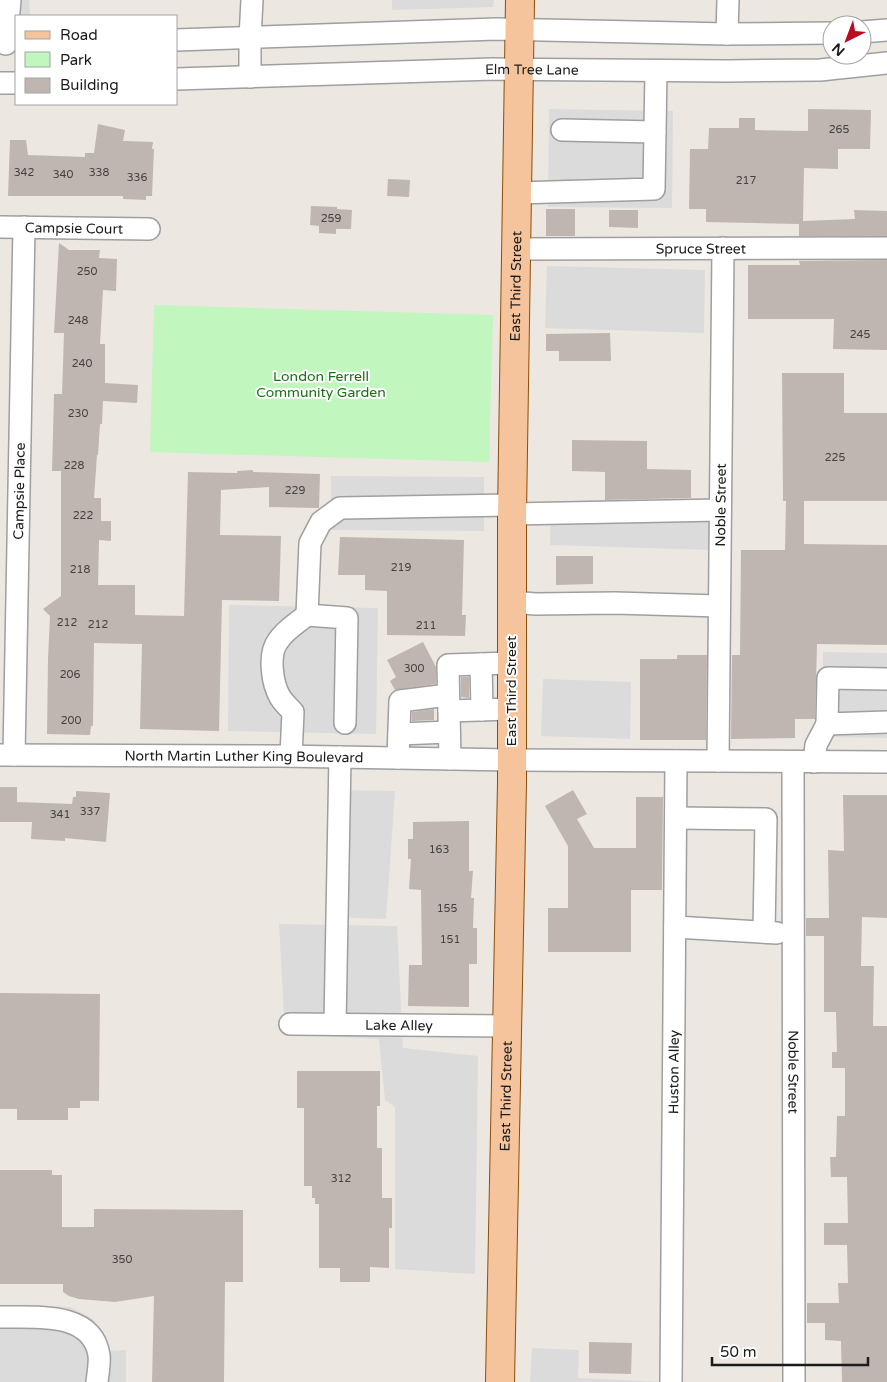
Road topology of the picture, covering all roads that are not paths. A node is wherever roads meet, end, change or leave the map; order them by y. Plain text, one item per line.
1 (10, 0) edge
2 (252, 0) edge
3 (520, 0) edge
4 (728, 0) edge
5 (887, 30) edge
6 (520, 31) junction
7 (872, 31) edge
8 (822, 32) edge
9 (727, 34) junction
10 (250, 38) junction
11 (178, 40) edge
12 (7, 44) edge
13 (887, 63) edge
14 (518, 70) junction
15 (656, 71) junction
16 (250, 77) junction
17 (178, 79) edge
18 (15, 83) edge
19 (0, 84) edge
20 (562, 130) dead end
21 (655, 132) junction
22 (516, 193) junction
23 (0, 227) edge
24 (24, 227) junction
25 (149, 229) dead end
26 (723, 248) junction
27 (887, 248) edge
28 (516, 249) junction
29 (512, 510) junction
30 (720, 510) junction
31 (512, 602) junction
32 (719, 606) junction
33 (307, 615) junction
34 (511, 663) junction
35 (481, 664) junction
36 (887, 679) edge
37 (511, 709) junction
38 (482, 710) junction
39 (449, 713) junction
40 (887, 722) edge
41 (345, 723) dead end
42 (828, 724) junction
43 (399, 734) junction
44 (7, 755) edge
45 (291, 756) junction
46 (340, 757) junction
47 (398, 758) junction
48 (450, 760) junction
49 (500, 760) junction
50 (676, 761) junction
51 (718, 762) junction
52 (793, 762) junction
53 (814, 762) junction
54 (887, 762) edge
55 (676, 818) junction
56 (675, 927) junction
57 (764, 932) junction
58 (793, 934) junction
59 (290, 1024) dead end
60 (336, 1024) junction
61 (507, 1026) junction
62 (0, 1317) edge
63 (97, 1382) edge
64 (500, 1382) edge
65 (671, 1382) edge
66 (794, 1382) edge

1 - 12 street
2 - 10 street
3 - 6 main road, East Third Street
4 - 9 street
5 - 7 street
6 - 9 street
6 - 10 street
6 - 14 main road, East Third Street
8 - 9 street
10 - 11 street
10 - 16 street
13 - 15 street, Elm Tree Lane
14 - 15 street, Elm Tree Lane
14 - 16 street, Elm Tree Lane
14 - 22 main road, East Third Street
15 - 21 street
16 - 17 street, Elm Tree Lane
18 - 19 street
20 - 21 street
21 - 22 street
22 - 28 main road, East Third Street
23 - 24 street, Campsie Court
24 - 25 street, Campsie Court
24 - 44 street, Campsie Place
26 - 27 street, Spruce Street
26 - 28 street, Spruce Street
26 - 30 street, Noble Street
28 - 29 main road, East Third Street
29 - 30 street
29 - 31 main road, East Third Street
29 - 33 street
30 - 32 street, Noble Street
31 - 32 street
31 - 34 main road, East Third Street
32 - 51 street, Noble Street
33 - 41 street
33 - 45 street
34 - 35 street
34 - 37 main road, East Third Street
35 - 38 street
35 - 39 street
36 - 42 street
37 - 38 street
37 - 49 main road, East Third Street
38 - 39 street
39 - 43 street
39 - 43 street
39 - 48 street
40 - 42 street
42 - 53 street
43 - 47 street
44 - 45 street, North Martin Luther King Boulevard
45 - 46 street, North Martin Luther King Boulevard
46 - 47 street, North Martin Luther King Boulevard
46 - 60 street
47 - 48 street, North Martin Luther King Boulevard
48 - 49 street, North Martin Luther King Boulevard
49 - 50 street, North Martin Luther King Boulevard
49 - 61 main road, East Third Street
50 - 51 street, North Martin Luther King Boulevard
50 - 55 street, Huston Alley
51 - 52 street, North Martin Luther King Boulevard
52 - 53 street, North Martin Luther King Boulevard
52 - 58 street, Noble Street
53 - 54 street, North Martin Luther King Boulevard
55 - 56 street, Huston Alley
55 - 57 street
56 - 57 street
56 - 65 street, Huston Alley
57 - 58 street
58 - 66 street, Noble Street
59 - 60 street, Lake Alley
60 - 61 street, Lake Alley
61 - 64 main road, East Third Street
62 - 63 street

